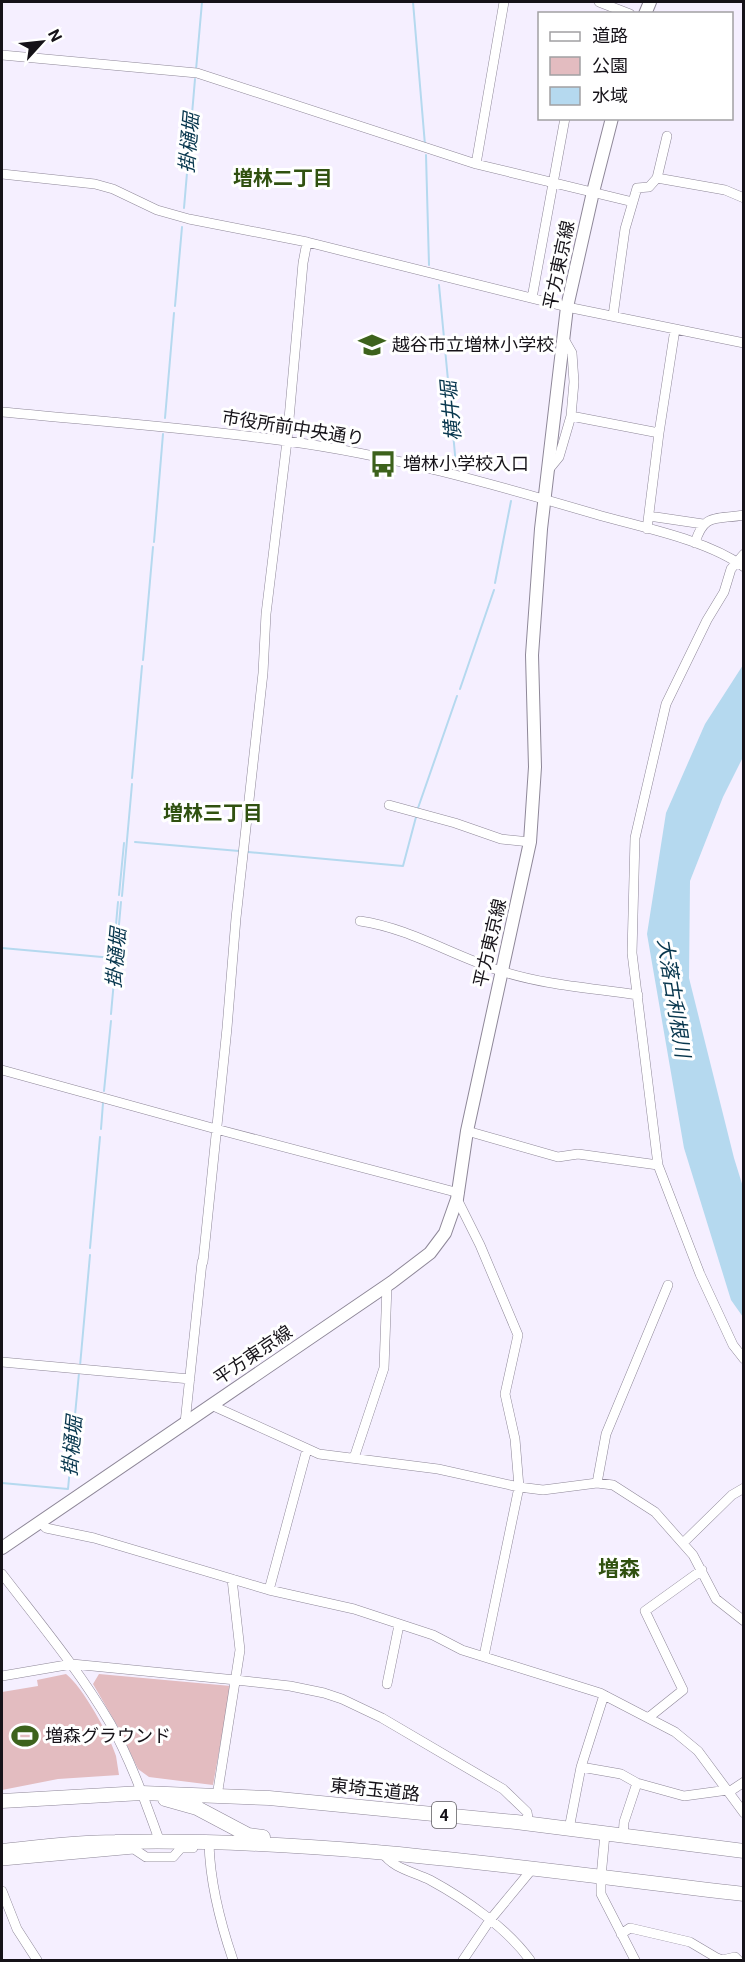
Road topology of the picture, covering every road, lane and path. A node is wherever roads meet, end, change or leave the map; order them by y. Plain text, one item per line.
1 (504, 2) edge
2 (599, 2) edge
3 (625, 12) edge
4 (2, 55) edge
5 (565, 120) edge
6 (611, 120) edge
7 (667, 136) dead end
8 (476, 164) junction
9 (2, 174) edge
10 (657, 178) junction
11 (552, 184) junction
12 (593, 192) junction
13 (744, 198) edge
14 (633, 202) junction
15 (308, 242) junction
16 (532, 298) junction
17 (567, 307) junction
18 (613, 316) junction
19 (675, 330) junction
20 (564, 339) junction
21 (744, 344) edge
22 (2, 412) edge
23 (571, 416) junction
24 (659, 433) junction
25 (287, 441) junction
26 (550, 468) junction
27 (545, 498) junction
28 (744, 515) edge
29 (649, 516) junction
30 (704, 524) junction
31 (647, 529) junction
32 (694, 543) junction
33 (741, 561) edge
34 (389, 805) dead end
35 (530, 842) junction
36 (360, 921) dead end
37 (501, 971) junction
38 (638, 995) junction
39 (2, 1070) edge
40 (216, 1129) junction
41 (467, 1131) junction
42 (658, 1165) junction
43 (458, 1196) junction
44 (387, 1285) junction
45 (668, 1285) dead end
46 (744, 1359) edge
47 (2, 1362) edge
48 (190, 1379) junction
49 (211, 1405) junction
50 (185, 1423) junction
51 (307, 1449) junction
52 (354, 1458) junction
53 (597, 1484) junction
54 (519, 1487) junction
55 (744, 1488) edge
56 (40, 1522) junction
57 (683, 1543) junction
58 (2, 1548) edge
59 (702, 1570) junction
60 (2, 1574) edge
61 (232, 1579) junction
62 (269, 1590) junction
63 (744, 1621) edge
64 (399, 1625) junction
65 (484, 1656) junction
66 (72, 1664) junction
67 (2, 1676) edge
68 (236, 1680) junction
69 (387, 1684) dead end
70 (604, 1695) junction
71 (648, 1718) junction
72 (581, 1767) junction
73 (744, 1782) edge
74 (637, 1784) junction
75 (218, 1790) dead end
76 (729, 1791) junction
77 (142, 1793) junction
78 (2, 1801) edge
79 (744, 1813) edge
80 (529, 1824) junction
81 (569, 1829) junction
82 (605, 1834) junction
83 (623, 1837) junction
84 (160, 1842) junction
85 (210, 1846) junction
86 (301, 1846) junction
87 (2, 1851) edge
88 (744, 1851) edge
89 (383, 1853) junction
90 (2, 1861) edge
91 (533, 1868) junction
92 (601, 1877) junction
93 (2, 1891) edge
94 (744, 1894) edge
95 (490, 1920) junction
96 (621, 1934) junction
97 (744, 1950) edge
98 (736, 1959) edge
99 (37, 1960) edge
100 (233, 1960) edge
101 (463, 1960) edge
102 (530, 1960) edge
103 (635, 1960) edge

1 - 8 street
2 - 3 street
4 - 8 street
5 - 11 street
6 - 12 main road, 平方東京線
7 - 10 street
8 - 11 street
9 - 15 street
10 - 13 street
10 - 14 street
11 - 12 street
11 - 16 street
12 - 14 street
12 - 17 main road, 平方東京線
14 - 18 street
15 - 16 street
15 - 25 street
16 - 17 street
17 - 18 street
17 - 20 main road, 平方東京線
18 - 19 street
19 - 21 street
19 - 24 street
20 - 23 street
20 - 26 main road, 平方東京線
22 - 25 street, 市役所前中央通り
23 - 24 street
23 - 26 street
24 - 29 street
25 - 27 street, 市役所前中央通り
25 - 40 street
26 - 27 main road, 平方東京線
27 - 31 street, 市役所前中央通り
27 - 35 main road, 平方東京線
28 - 30 street
29 - 30 street
29 - 31 street
30 - 32 street
31 - 32 street, 市役所前中央通り
32 - 33 street, 市役所前中央通り
33 - 38 street
34 - 35 street
35 - 37 main road, 平方東京線
36 - 37 street
37 - 38 street
37 - 41 main road, 平方東京線
38 - 42 street
39 - 40 street
40 - 43 street
40 - 48 street
41 - 42 street
41 - 43 main road, 平方東京線
42 - 46 street
43 - 44 main road, 平方東京線
43 - 54 street
44 - 49 main road, 平方東京線
44 - 52 street
45 - 53 street
47 - 48 street
48 - 50 street
49 - 50 main road, 平方東京線
49 - 51 street
50 - 56 main road, 平方東京線
51 - 52 street
51 - 62 street
52 - 54 street
53 - 54 street
53 - 57 street
54 - 65 street
55 - 57 street
56 - 58 main road, 平方東京線
56 - 61 street
57 - 59 street
59 - 63 street
59 - 71 street
60 - 66 street
61 - 62 street
61 - 68 street
62 - 64 street
64 - 65 street
64 - 69 street
65 - 70 street
66 - 67 street
66 - 68 street
66 - 77 street
68 - 75 street
68 - 80 street
70 - 71 street
70 - 72 street
71 - 76 street
72 - 74 street
72 - 81 street
73 - 76 street
74 - 76 street
74 - 83 street
76 - 79 street
77 - 78 highway, 東埼玉道路 / 4
77 - 80 highway, 東埼玉道路 / 4
77 - 84 street
77 - 86 highway
80 - 81 highway, 東埼玉道路 / 4
81 - 82 highway, 東埼玉道路 / 4
82 - 83 highway, 東埼玉道路 / 4
82 - 92 street
83 - 88 highway, 東埼玉道路 / 4
84 - 85 highway
84 - 87 highway
85 - 86 highway
85 - 90 street
85 - 100 street
86 - 89 highway
89 - 91 highway
89 - 95 street
91 - 92 highway
91 - 95 street
92 - 94 highway
92 - 96 street
93 - 99 street
95 - 101 street
95 - 102 street
96 - 98 street
96 - 103 street
97 - 98 street

